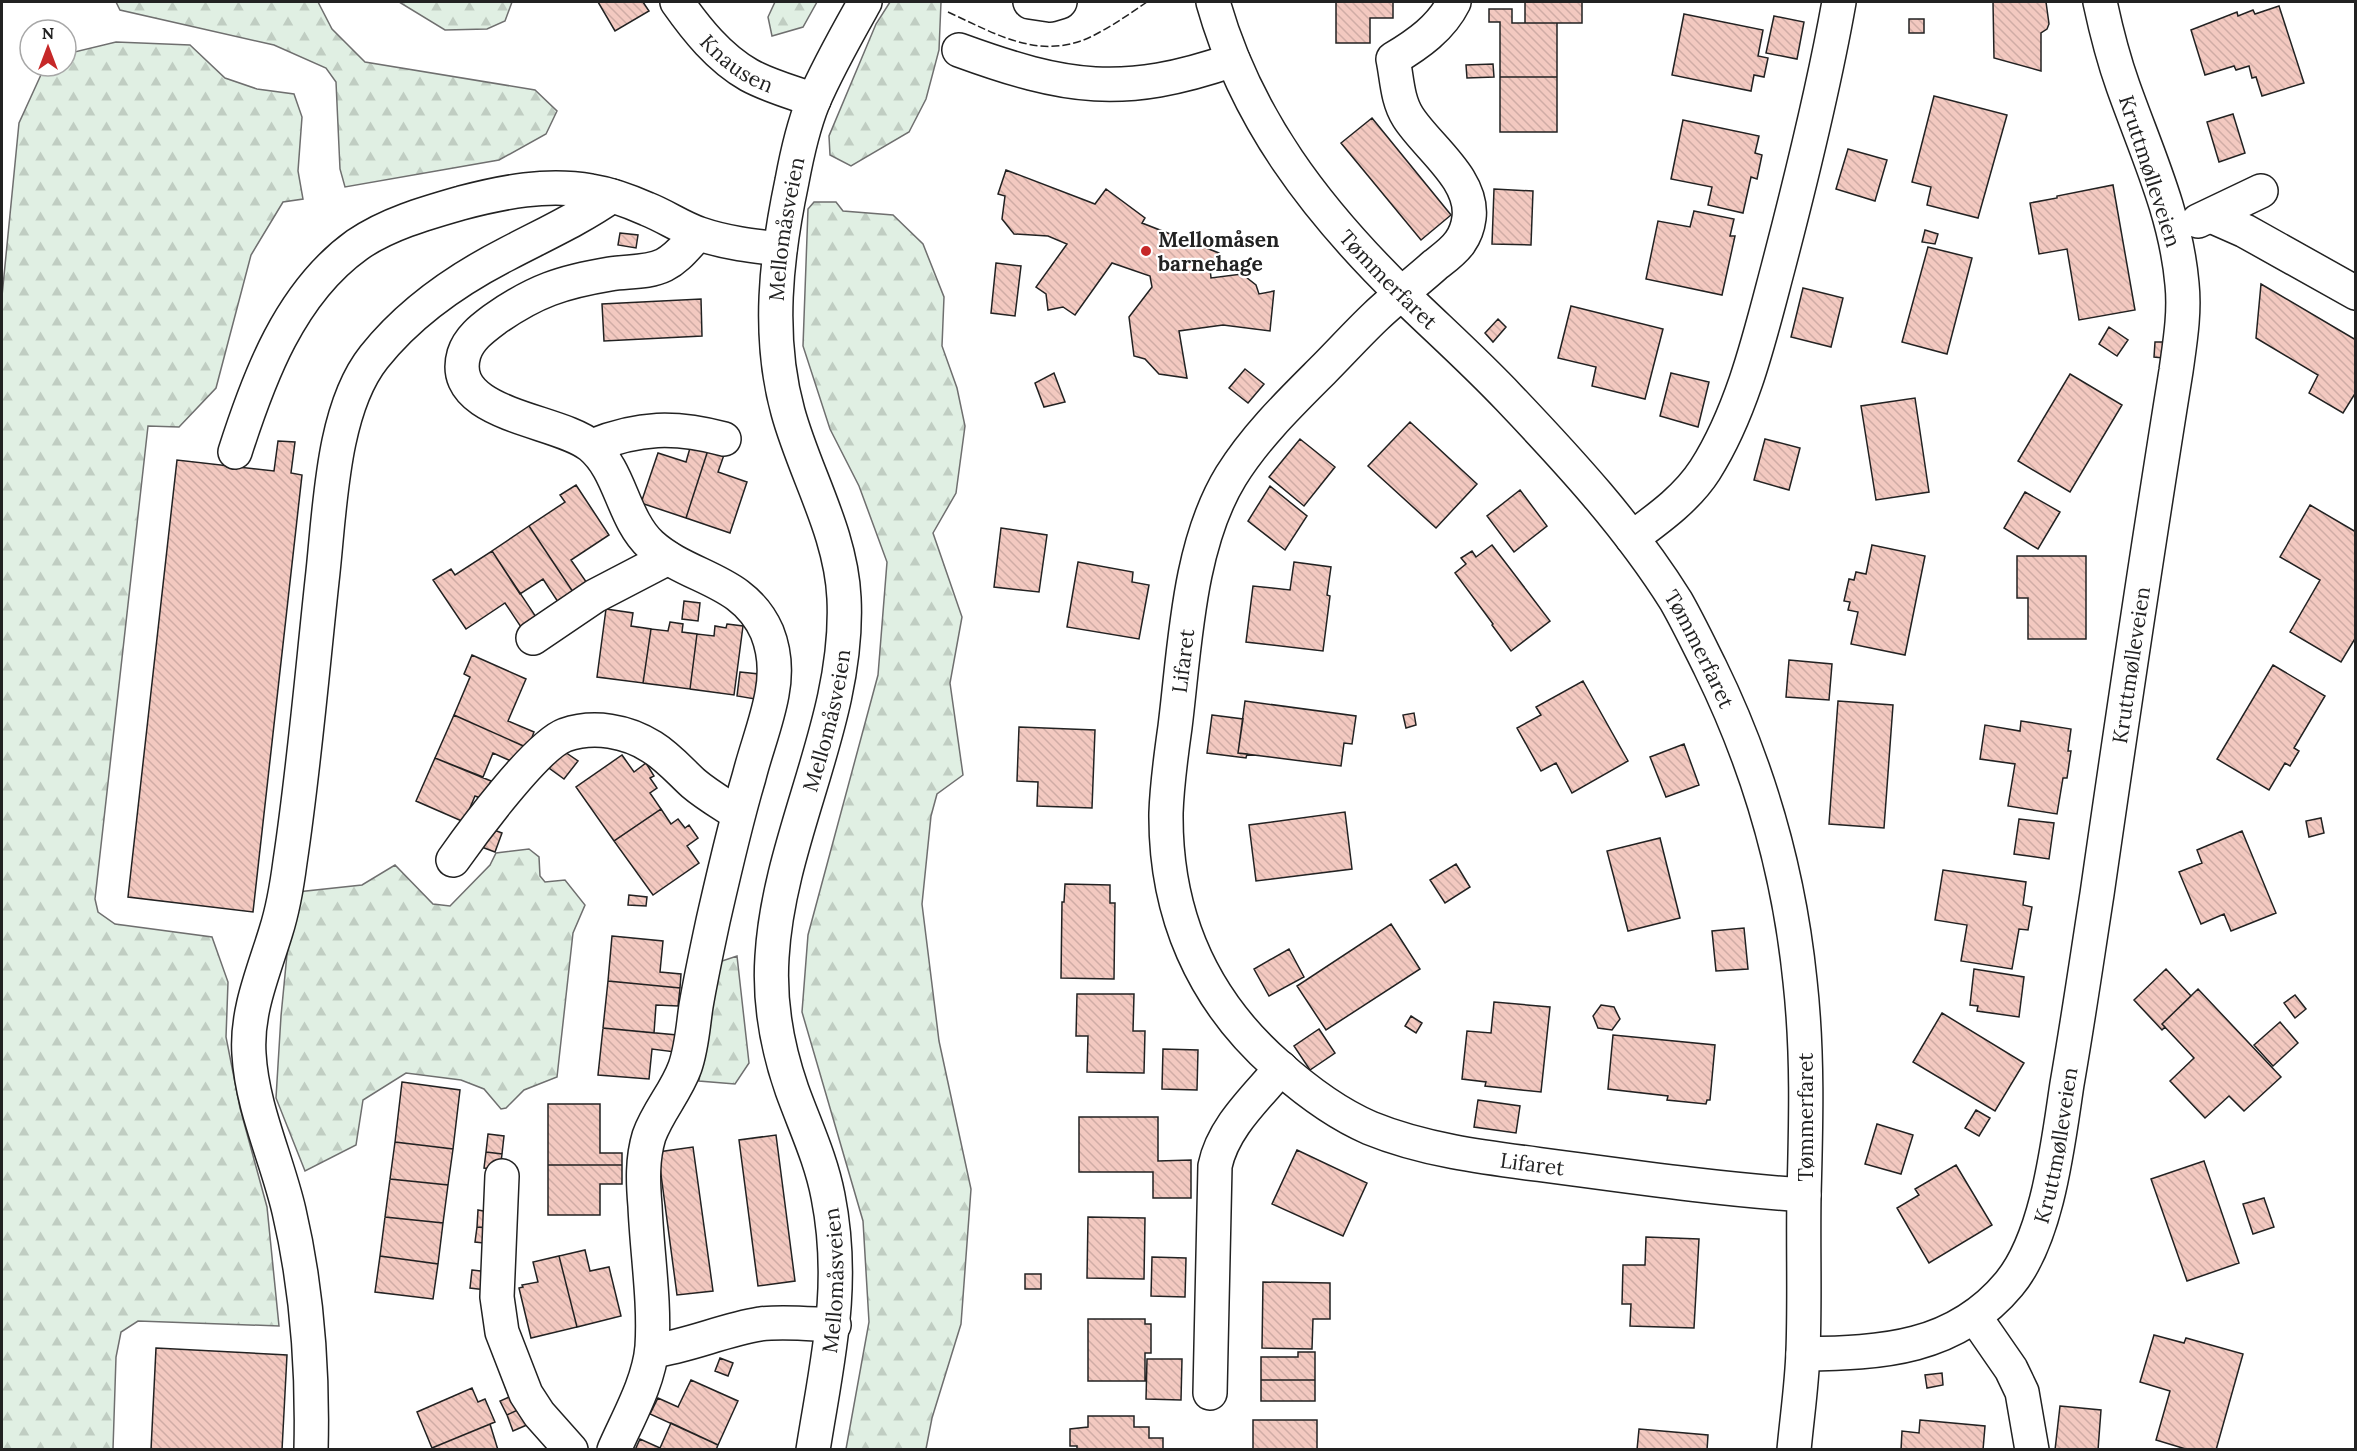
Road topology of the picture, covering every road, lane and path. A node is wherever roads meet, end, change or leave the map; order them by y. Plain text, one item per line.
1 (677, 2) edge
2 (865, 2) edge
3 (1030, 2) edge
4 (1060, 2) edge
5 (1213, 2) edge
6 (1454, 2) edge
7 (1839, 2) edge
8 (2100, 2) edge
9 (959, 50) dead end
10 (1233, 60) junction
11 (814, 100) junction
12 (2261, 191) dead end
13 (612, 196) junction
14 (2211, 216) junction
15 (2174, 231) junction
16 (698, 234) junction
17 (780, 249) junction
18 (2355, 293) edge
19 (1402, 294) junction
20 (724, 440) dead end
21 (592, 446) junction
22 (235, 452) dead end
23 (1632, 538) junction
24 (668, 558) junction
25 (533, 639) dead end
26 (738, 814) junction
27 (453, 860) dead end
28 (1281, 1068) junction
29 (502, 1176) dead end
30 (1804, 1195) junction
31 (1975, 1317) junction
32 (834, 1325) junction
33 (652, 1351) junction
34 (1803, 1354) junction
35 (1210, 1393) dead end
36 (311, 1449) edge
37 (571, 1449) edge
38 (615, 1449) edge
39 (813, 1449) edge
40 (1794, 1449) edge
41 (2032, 1449) edge

1 - 11 street, Knausen
2 - 11 street, Mellomåsveien
3 - 4 street
5 - 10 street, Tømmerfaret
6 - 19 street, Lifaret
7 - 23 street
8 - 15 street, Kruttmølleveien
9 - 10 street
10 - 19 street, Tømmerfaret
11 - 17 street, Mellomåsveien
12 - 14 street
13 - 16 street
13 - 22 street
13 - 36 street
14 - 15 street
14 - 18 street
15 - 31 street, Kruttmølleveien
16 - 17 street
16 - 21 street
17 - 32 street, Mellomåsveien
19 - 23 street, Tømmerfaret
19 - 28 street, Lifaret
20 - 21 street
21 - 24 street
23 - 30 street, Tømmerfaret
24 - 25 street
24 - 26 street
26 - 27 street
26 - 33 street
28 - 30 street, Lifaret
28 - 35 street
29 - 37 street
30 - 34 street, Tømmerfaret
31 - 34 street, Kruttmølleveien
31 - 41 street
32 - 33 street
32 - 39 street, Mellomåsveien
33 - 38 street
34 - 40 street, Tømmerfaret

